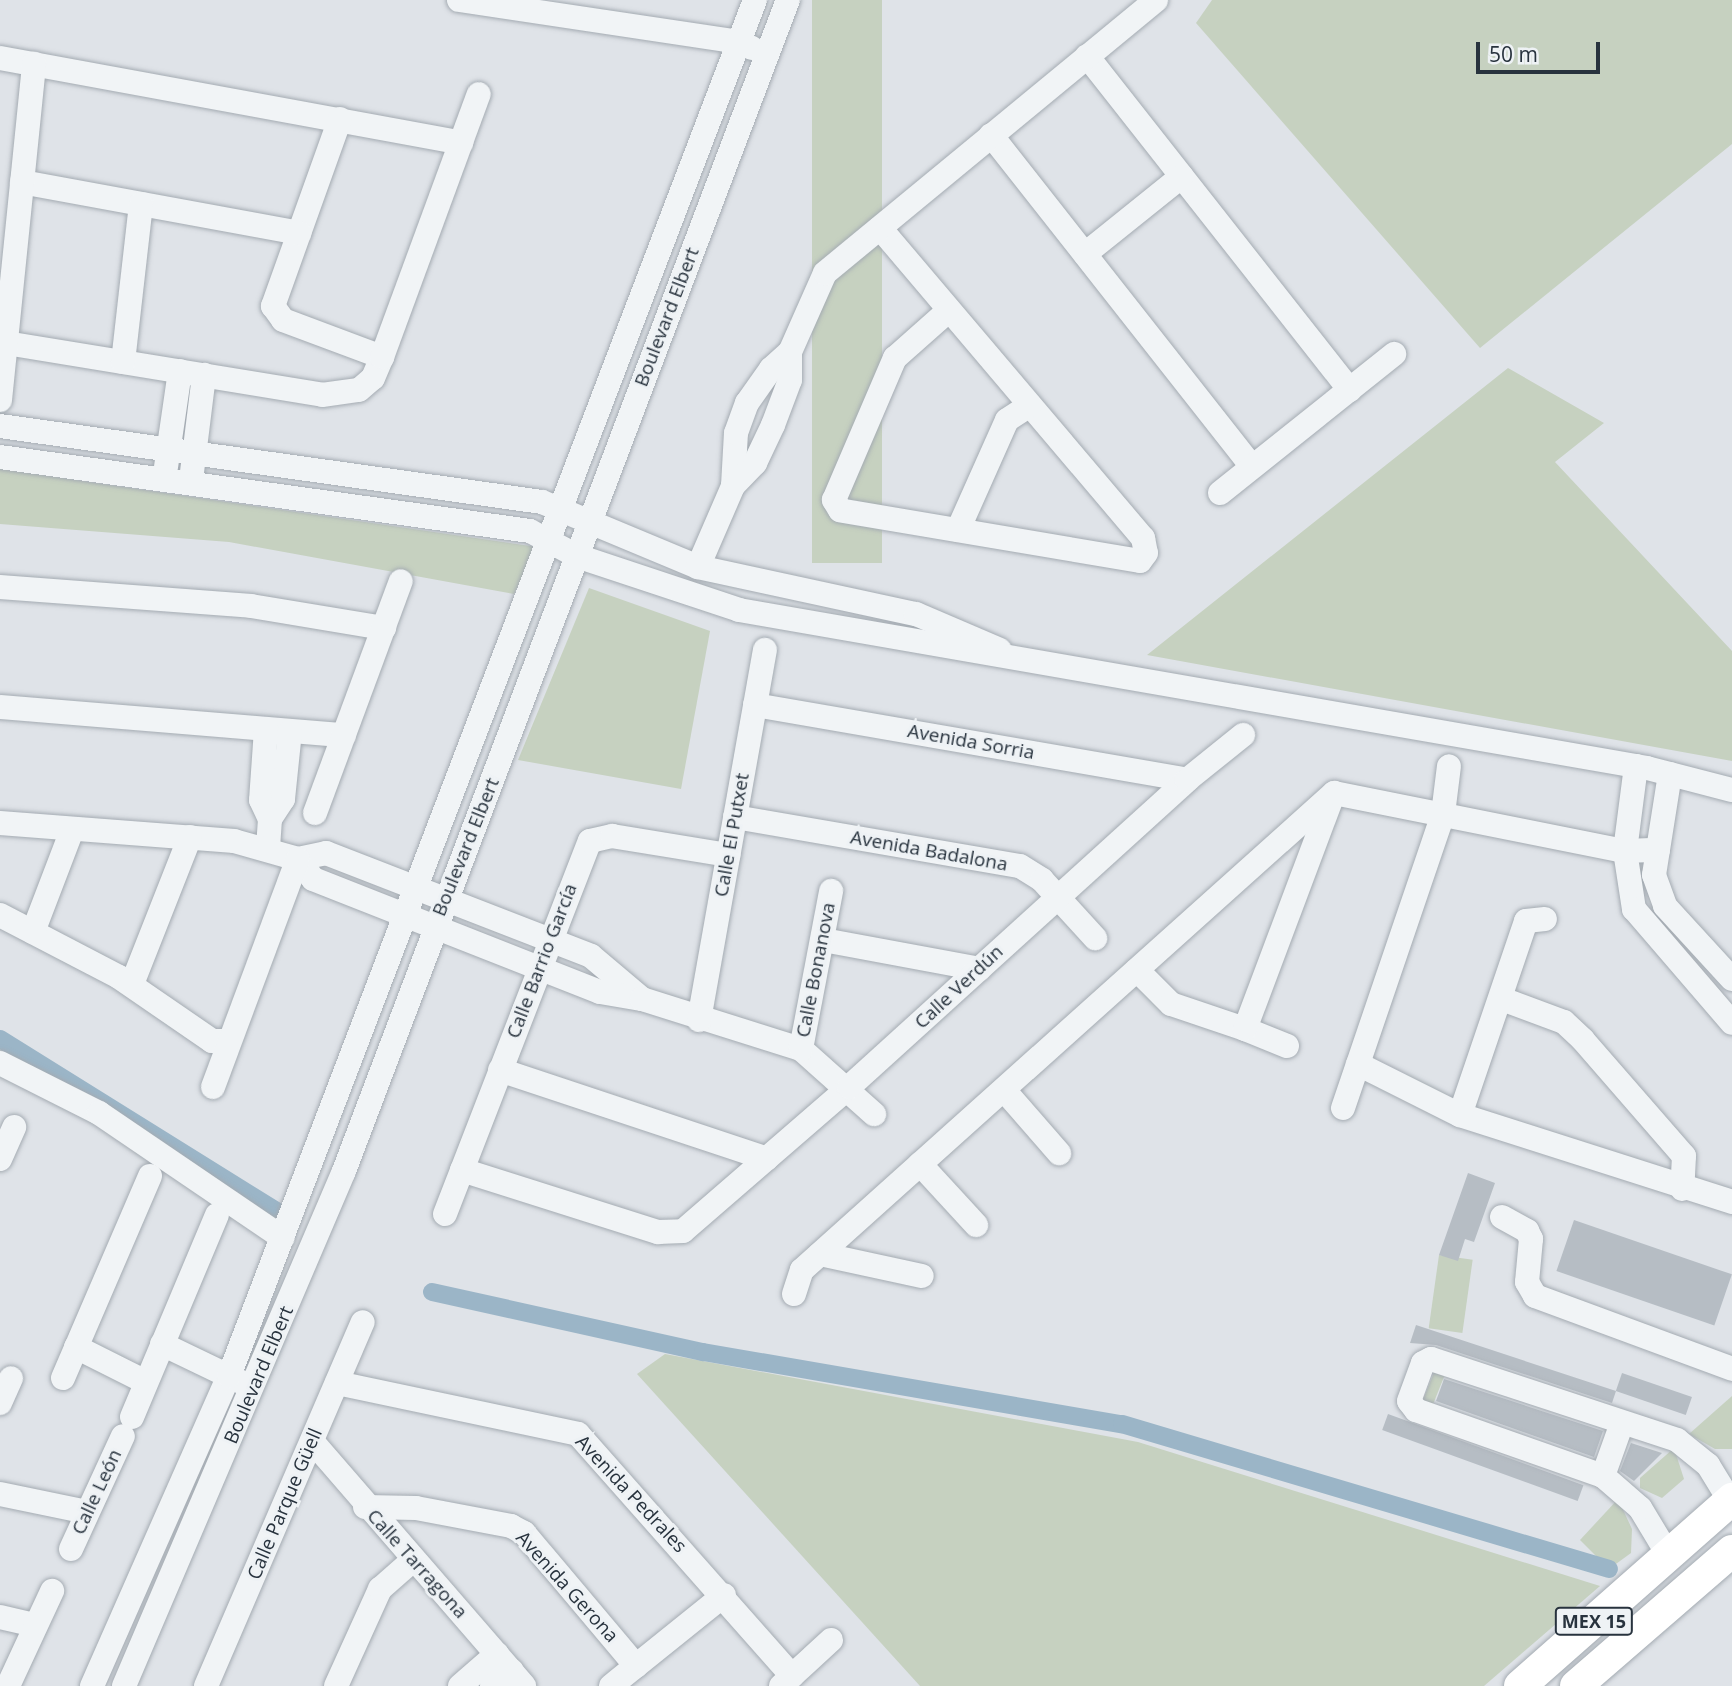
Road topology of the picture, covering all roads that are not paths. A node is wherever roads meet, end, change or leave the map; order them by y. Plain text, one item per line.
1 (459, 0) edge
2 (755, 0) edge
3 (788, 0) edge
4 (1156, 0) edge
5 (739, 42) junction
6 (767, 55) junction
7 (1087, 56) junction
8 (0, 58) edge
9 (34, 64) junction
10 (479, 94) dead end
11 (340, 119) junction
12 (991, 135) junction
13 (461, 143) junction
14 (1182, 176) junction
15 (22, 182) junction
16 (141, 204) junction
17 (880, 228) junction
18 (299, 233) junction
19 (1085, 254) junction
20 (948, 310) junction
21 (6, 343) junction
22 (1394, 354) dead end
23 (382, 357) junction
24 (123, 362) junction
25 (192, 373) junction
26 (1350, 390) junction
27 (1, 400) edge
28 (1030, 405) junction
29 (0, 426) edge
30 (168, 452) junction
31 (194, 455) junction
32 (0, 457) edge
33 (1252, 467) junction
34 (165, 479) junction
35 (190, 483) junction
36 (1220, 493) dead end
37 (562, 509) junction
38 (588, 525) junction
39 (958, 530) junction
40 (550, 538) junction
41 (578, 556) junction
42 (698, 567) junction
43 (401, 581) dead end
44 (0, 587) edge
45 (384, 628) junction
46 (954, 639) junction
47 (765, 650) dead end
48 (755, 705) junction
49 (0, 707) edge
50 (265, 729) junction
51 (290, 731) junction
52 (344, 735) junction
53 (1243, 735) dead end
54 (1449, 766) dead end
55 (1636, 766) junction
56 (1670, 774) junction
57 (1187, 780) junction
58 (1732, 790) edge
59 (1334, 793) junction
60 (315, 813) dead end
61 (1443, 814) junction
62 (735, 817) junction
63 (270, 819) junction
64 (0, 823) edge
65 (72, 830) junction
66 (190, 837) junction
67 (268, 847) junction
68 (1658, 850) junction
69 (1625, 851) junction
70 (728, 855) junction
71 (298, 859) junction
72 (416, 888) junction
73 (831, 891) dead end
74 (1056, 897) junction
75 (446, 899) junction
76 (0, 915) edge
77 (406, 916) junction
78 (1545, 919) dead end
79 (435, 927) junction
80 (33, 932) junction
81 (1095, 938) dead end
82 (550, 940) junction
83 (823, 940) junction
84 (539, 968) junction
85 (979, 969) junction
86 (1137, 970) junction
87 (1732, 979) edge
88 (132, 984) junction
89 (642, 999) junction
90 (1502, 999) junction
91 (699, 1020) junction
92 (1732, 1023) edge
93 (1245, 1029) junction
94 (229, 1041) junction
95 (1287, 1046) dead end
96 (801, 1049) junction
97 (0, 1063) edge
98 (1358, 1064) junction
99 (500, 1070) junction
100 (213, 1087) dead end
101 (849, 1087) junction
102 (1004, 1090) junction
103 (1343, 1108) dead end
104 (874, 1114) dead end
105 (1460, 1115) junction
106 (14, 1127) dead end
107 (1, 1153) edge
108 (1059, 1153) dead end
109 (767, 1159) junction
110 (920, 1164) junction
111 (462, 1170) junction
112 (150, 1176) dead end
113 (1682, 1189) junction
114 (1732, 1202) edge
115 (445, 1214) dead end
116 (217, 1215) dead end
117 (1502, 1217) dead end
118 (976, 1225) dead end
119 (283, 1238) junction
120 (820, 1254) junction
121 (922, 1276) dead end
122 (794, 1294) dead end
123 (363, 1322) dead end
124 (162, 1344) junction
125 (76, 1347) junction
126 (1732, 1368) edge
127 (229, 1376) junction
128 (11, 1378) dead end
129 (63, 1378) dead end
130 (146, 1382) junction
131 (337, 1383) junction
132 (255, 1388) junction
133 (0, 1403) edge
134 (1622, 1423) junction
135 (312, 1441) junction
136 (1603, 1476) junction
137 (0, 1494) edge
138 (1731, 1500) edge
139 (365, 1507) junction
140 (87, 1512) junction
141 (71, 1549) dead end
142 (1732, 1551) edge
143 (1669, 1556) junction
144 (413, 1560) junction
145 (52, 1591) dead end
146 (724, 1595) junction
147 (0, 1617) edge
148 (35, 1625) junction
149 (831, 1640) dead end
150 (636, 1666) junction
151 (511, 1670) edge
152 (786, 1681) edge
153 (8, 1686) edge
154 (92, 1686) edge
155 (124, 1686) edge
156 (206, 1686) edge
157 (335, 1686) edge
158 (460, 1686) edge
159 (492, 1686) edge
160 (611, 1686) edge
161 (1520, 1686) edge
162 (1576, 1686) edge

1 - 5 street
2 - 5 street, Boulevard Elbert
3 - 6 street, Boulevard Elbert
4 - 7 street
5 - 6 street
5 - 37 street, Boulevard Elbert
6 - 38 street, Boulevard Elbert
7 - 12 street
7 - 14 street
8 - 9 street
9 - 11 street
9 - 15 street
10 - 13 street
11 - 13 street
11 - 18 street
12 - 17 street
12 - 19 street
13 - 23 street
14 - 19 street
14 - 26 street
15 - 16 street
15 - 21 street
16 - 18 street
16 - 24 street
17 - 20 street
17 - 42 street
18 - 23 street
19 - 33 street
20 - 28 street
20 - 39 street
21 - 24 street
21 - 27 street
22 - 26 street
23 - 25 street
24 - 25 street
25 - 30 street
25 - 31 street
26 - 33 street
28 - 39 street
28 - 39 street
29 - 30 street
30 - 31 street
30 - 34 street
31 - 35 street
31 - 37 street
32 - 34 street
33 - 36 street
34 - 35 street
35 - 40 street
37 - 38 street
37 - 40 street, Boulevard Elbert
38 - 41 street, Boulevard Elbert
38 - 42 street
40 - 41 street
40 - 72 street, Boulevard Elbert
41 - 46 street
41 - 75 street, Boulevard Elbert
42 - 46 street
43 - 45 street
44 - 45 street
45 - 52 street
46 - 55 street
47 - 48 street, Calle El Putxet
48 - 57 street, Avenida Sorria
48 - 62 street, Calle El Putxet
49 - 50 street
50 - 51 street
50 - 63 street
51 - 52 street
51 - 63 street
52 - 60 street
53 - 57 street, Calle Verdún
54 - 61 street
55 - 56 street
55 - 69 street
56 - 58 street
56 - 68 street
57 - 74 street, Calle Verdún
59 - 61 street
59 - 86 street
59 - 93 street
61 - 69 street
61 - 98 street
62 - 70 street, Calle El Putxet
62 - 74 street, Avenida Badalona
63 - 67 street
64 - 65 street
65 - 66 street
65 - 80 street
66 - 67 street
66 - 88 street
67 - 71 street
68 - 69 street
68 - 87 street
69 - 92 street
70 - 82 street, Calle Barrio García
70 - 91 street, Calle El Putxet
71 - 72 street
71 - 77 street
71 - 94 street
72 - 75 street
72 - 77 street, Boulevard Elbert
73 - 83 street, Calle Bonanova
74 - 81 street, Avenida Badalona
74 - 85 street, Calle Verdún
75 - 79 street, Boulevard Elbert
75 - 82 street
76 - 80 street
77 - 79 street
77 - 119 street, Boulevard Elbert
78 - 90 street
79 - 84 street
79 - 132 street, Boulevard Elbert
80 - 88 street
82 - 84 street, Calle Barrio García
82 - 89 street
83 - 85 street
83 - 96 street, Calle Bonanova
84 - 89 street
84 - 99 street, Calle Barrio García
85 - 101 street, Calle Verdún
86 - 93 street
86 - 102 street
88 - 94 street
89 - 91 street
90 - 105 street
90 - 113 street
91 - 96 street
93 - 95 street
94 - 100 street
96 - 101 street
97 - 119 street
98 - 103 street
98 - 105 street
99 - 109 street
99 - 111 street, Calle Barrio García
101 - 104 street
101 - 109 street, Calle Verdún
102 - 108 street
102 - 110 street
105 - 113 street
106 - 107 street
109 - 111 street, Calle Verdún
110 - 118 street
110 - 120 street
111 - 115 street, Calle Barrio García
112 - 125 street
113 - 114 street
116 - 124 street, Calle León
117 - 126 street
119 - 127 street, Boulevard Elbert
120 - 121 street
120 - 122 street
123 - 131 street, Calle Parque Güell
124 - 127 street
124 - 130 street, Calle León
125 - 129 street
125 - 130 street
127 - 132 street
127 - 154 street, Boulevard Elbert
128 - 133 street
130 - 140 street, Calle León
131 - 135 street, Calle Parque Güell
131 - 146 street, Avenida Pedrales
132 - 155 street, Boulevard Elbert
134 - 136 street
134 - 136 street
134 - 138 street
135 - 139 street, Calle Tarragona
135 - 156 street, Calle Parque Güell
136 - 143 street
137 - 140 street
138 - 143 main road, MEX 15
139 - 144 street, Calle Tarragona
139 - 150 street, Avenida Gerona
140 - 141 street, Calle León
142 - 162 main road, MEX 15
143 - 161 main road, MEX 15
144 - 151 street, Calle Tarragona
144 - 157 street
145 - 148 street
146 - 150 street
146 - 152 street, Avenida Pedrales
147 - 148 street
148 - 153 street
149 - 152 street
150 - 160 street
151 - 158 street
151 - 159 street

